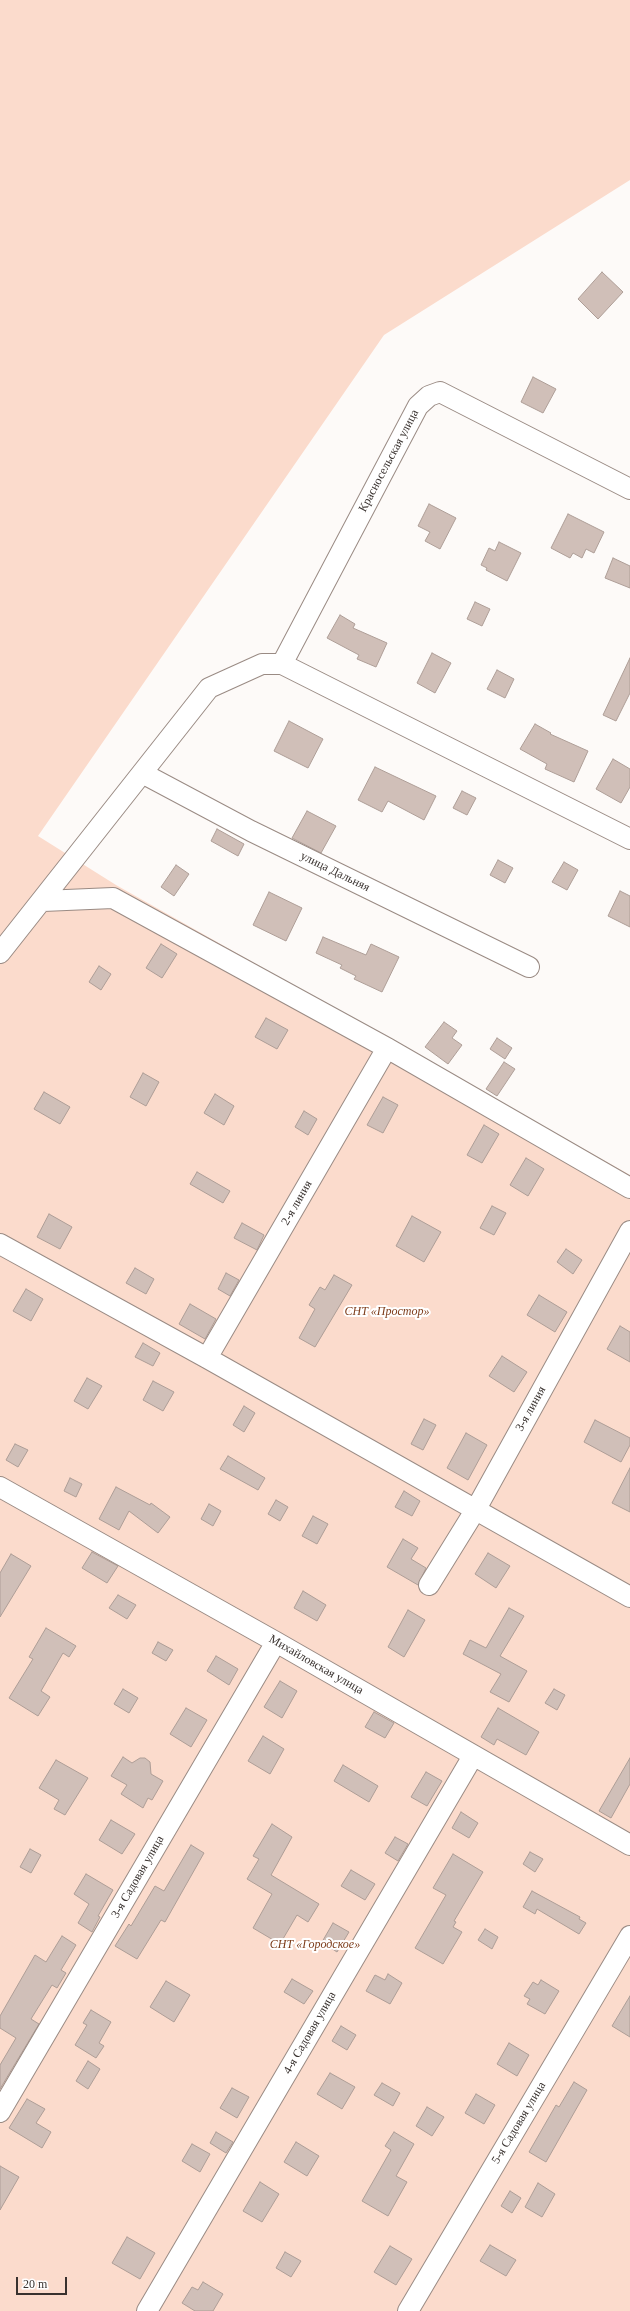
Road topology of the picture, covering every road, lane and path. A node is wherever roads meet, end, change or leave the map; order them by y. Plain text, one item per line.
1 (630, 489) edge
2 (282, 664) junction
3 (142, 773) junction
4 (630, 838) edge
5 (43, 901) junction
6 (0, 953) edge
7 (529, 967) dead end
8 (387, 1048) junction
9 (630, 1188) edge
10 (630, 1231) edge
11 (0, 1244) edge
12 (207, 1358) junction
13 (0, 1487) edge
14 (476, 1509) junction
15 (429, 1586) dead end
16 (630, 1597) edge
17 (276, 1642) junction
18 (473, 1756) junction
19 (630, 1845) edge
20 (630, 1936) edge
21 (0, 2112) edge
22 (147, 2311) edge
23 (408, 2311) edge

1 - 2 street, Красносельская улица
2 - 3 street
2 - 4 street
3 - 5 street
3 - 7 street, улица Дальняя
5 - 6 street
5 - 8 street
8 - 9 street
8 - 12 street, 2-я линия
10 - 14 street, 3-я линия
11 - 12 street
12 - 14 street
13 - 17 street, Михайловская улица
14 - 15 street, 3-я линия
14 - 16 street
17 - 18 street, Михайловская улица
17 - 21 street, 3-я Садовая улица
18 - 19 street, Михайловская улица
18 - 22 street, 4-я Садовая улица
20 - 23 street, 5-я Садовая улица

